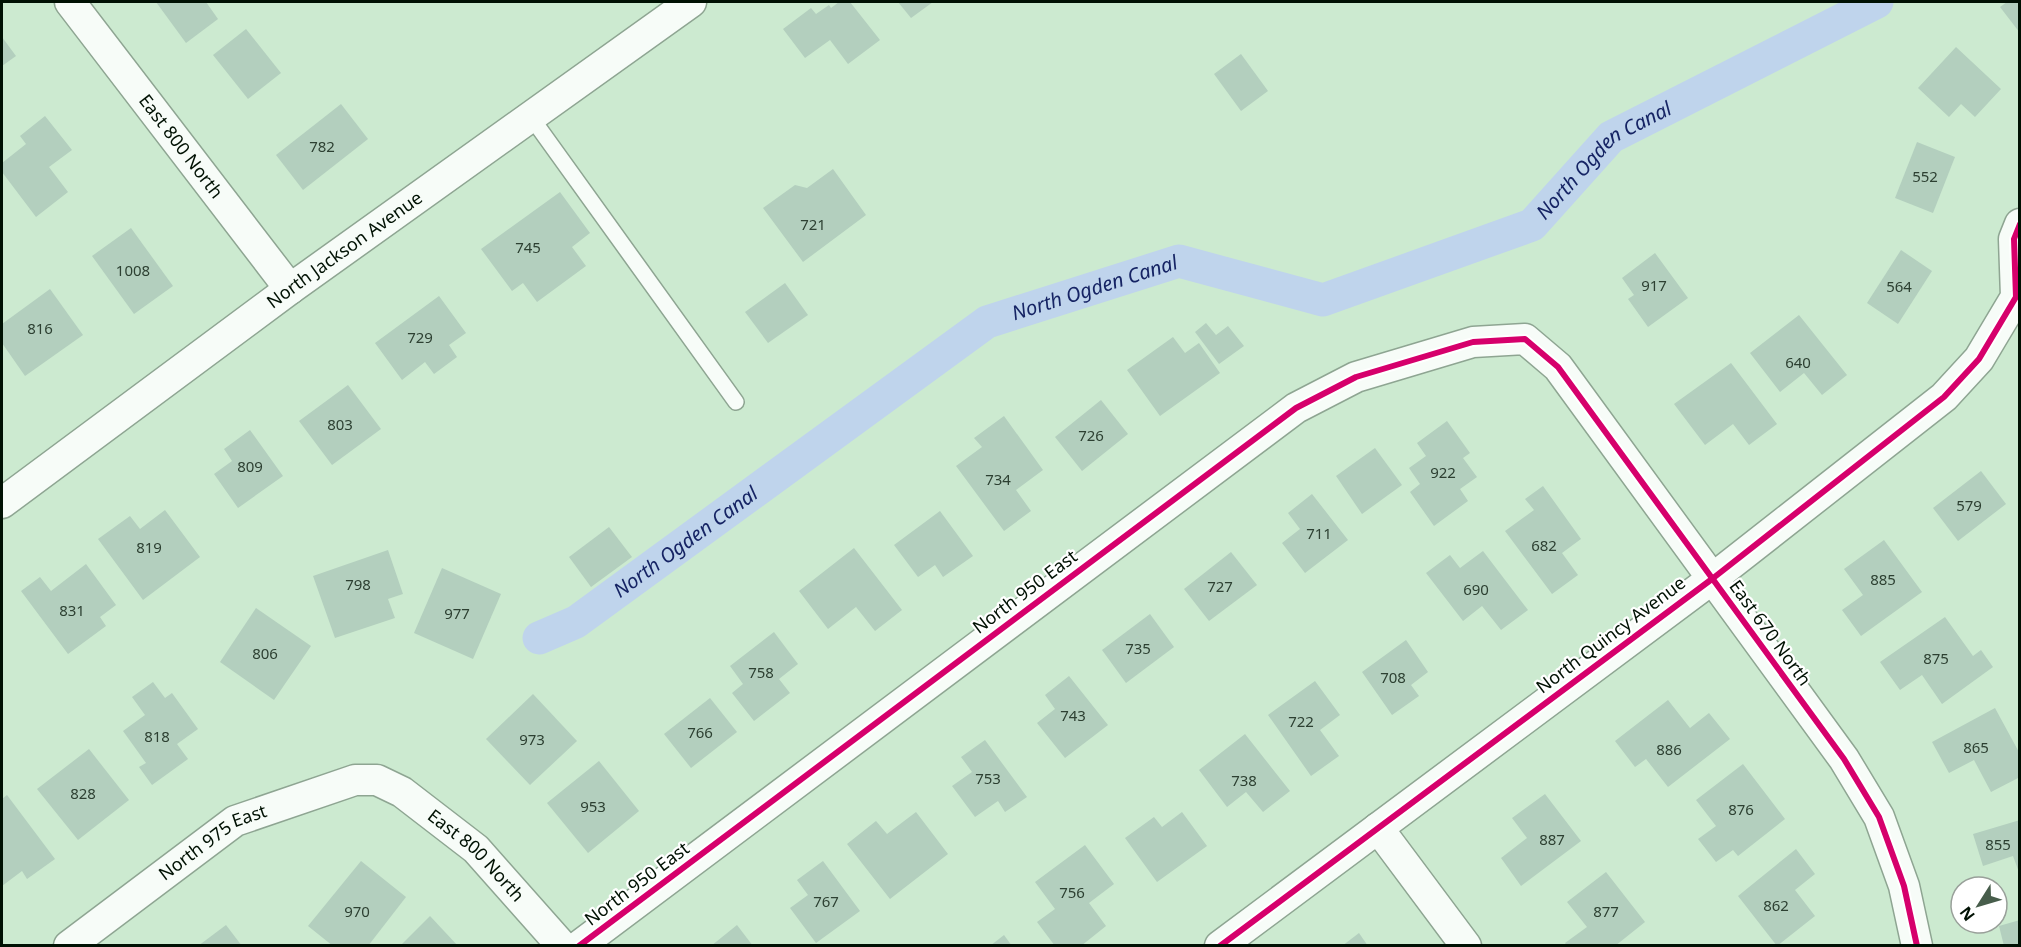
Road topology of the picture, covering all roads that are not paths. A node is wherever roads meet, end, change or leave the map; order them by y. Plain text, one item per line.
1 (70, 2) edge
2 (691, 2) edge
3 (531, 117) junction
4 (2019, 224) edge
5 (290, 289) junction
6 (2018, 297) edge
7 (1525, 339) joint
8 (736, 402) dead end
9 (2, 503) edge
10 (1712, 579) junction
11 (377, 780) joint
12 (1378, 828) junction
13 (69, 945) edge
14 (562, 945) edge
15 (579, 945) edge
16 (1220, 945) edge
17 (1466, 945) edge
18 (1917, 945) edge

1 - 5 street, East 800 North
2 - 3 street, North Jackson Avenue
3 - 5 street, North Jackson Avenue
3 - 8 lane
4 - 6 street, North Quincy Avenue
5 - 9 street, North Jackson Avenue
6 - 10 street, North Quincy Avenue
7 - 10 street, East 670 North
7 - 15 street, North 950 East
10 - 12 street, North Quincy Avenue
10 - 18 street, East 670 North
11 - 13 street, North 975 East
11 - 14 street, East 800 North
12 - 16 street, North Quincy Avenue
12 - 17 street

